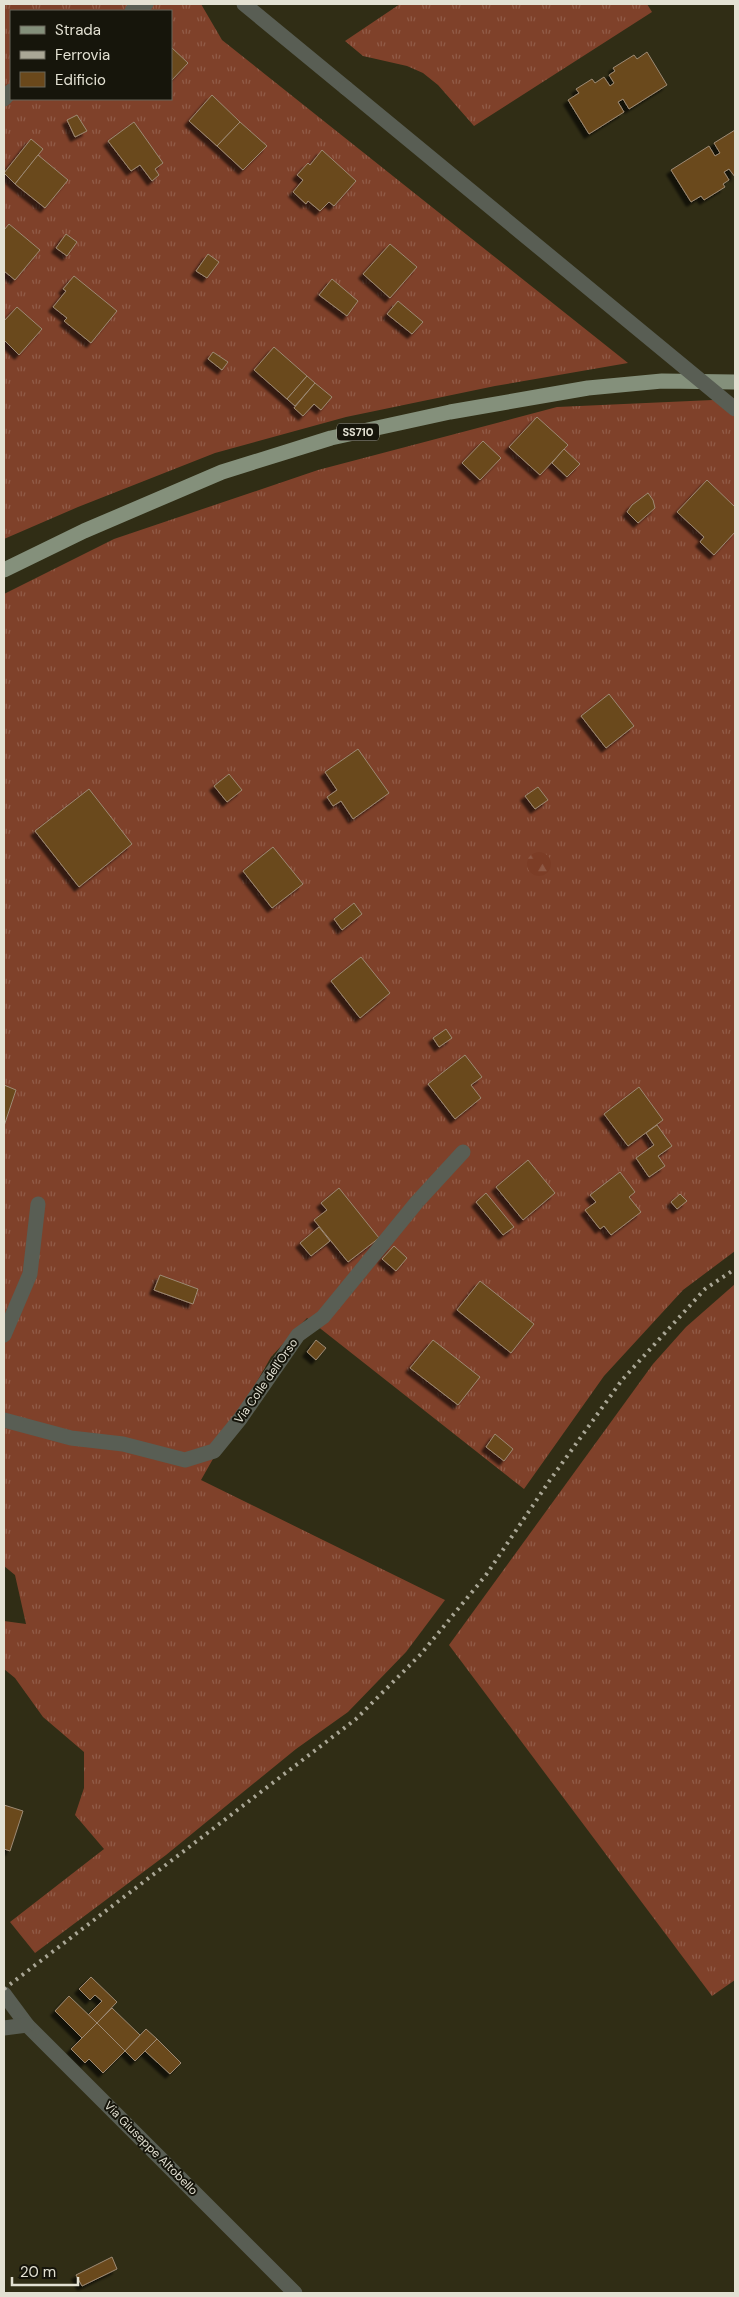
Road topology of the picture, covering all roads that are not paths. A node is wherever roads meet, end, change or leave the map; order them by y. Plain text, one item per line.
1 (146, 4) edge
2 (244, 4) edge
3 (134, 10) edge
4 (735, 382) edge
5 (735, 409) edge
6 (4, 570) edge
7 (463, 1152) dead end
8 (38, 1204) dead end
9 (4, 1336) edge
10 (4, 1420) edge
11 (7, 1998) edge
12 (27, 2025) junction
13 (4, 2028) edge
14 (295, 2293) edge

1 - 3 street
2 - 5 street, bridge
4 - 6 main road, SS710
7 - 10 street, Via Colle dell'Orso
8 - 9 street
11 - 12 street, Via Giuseppe Altobello
12 - 13 street
12 - 14 street, Via Giuseppe Altobello

